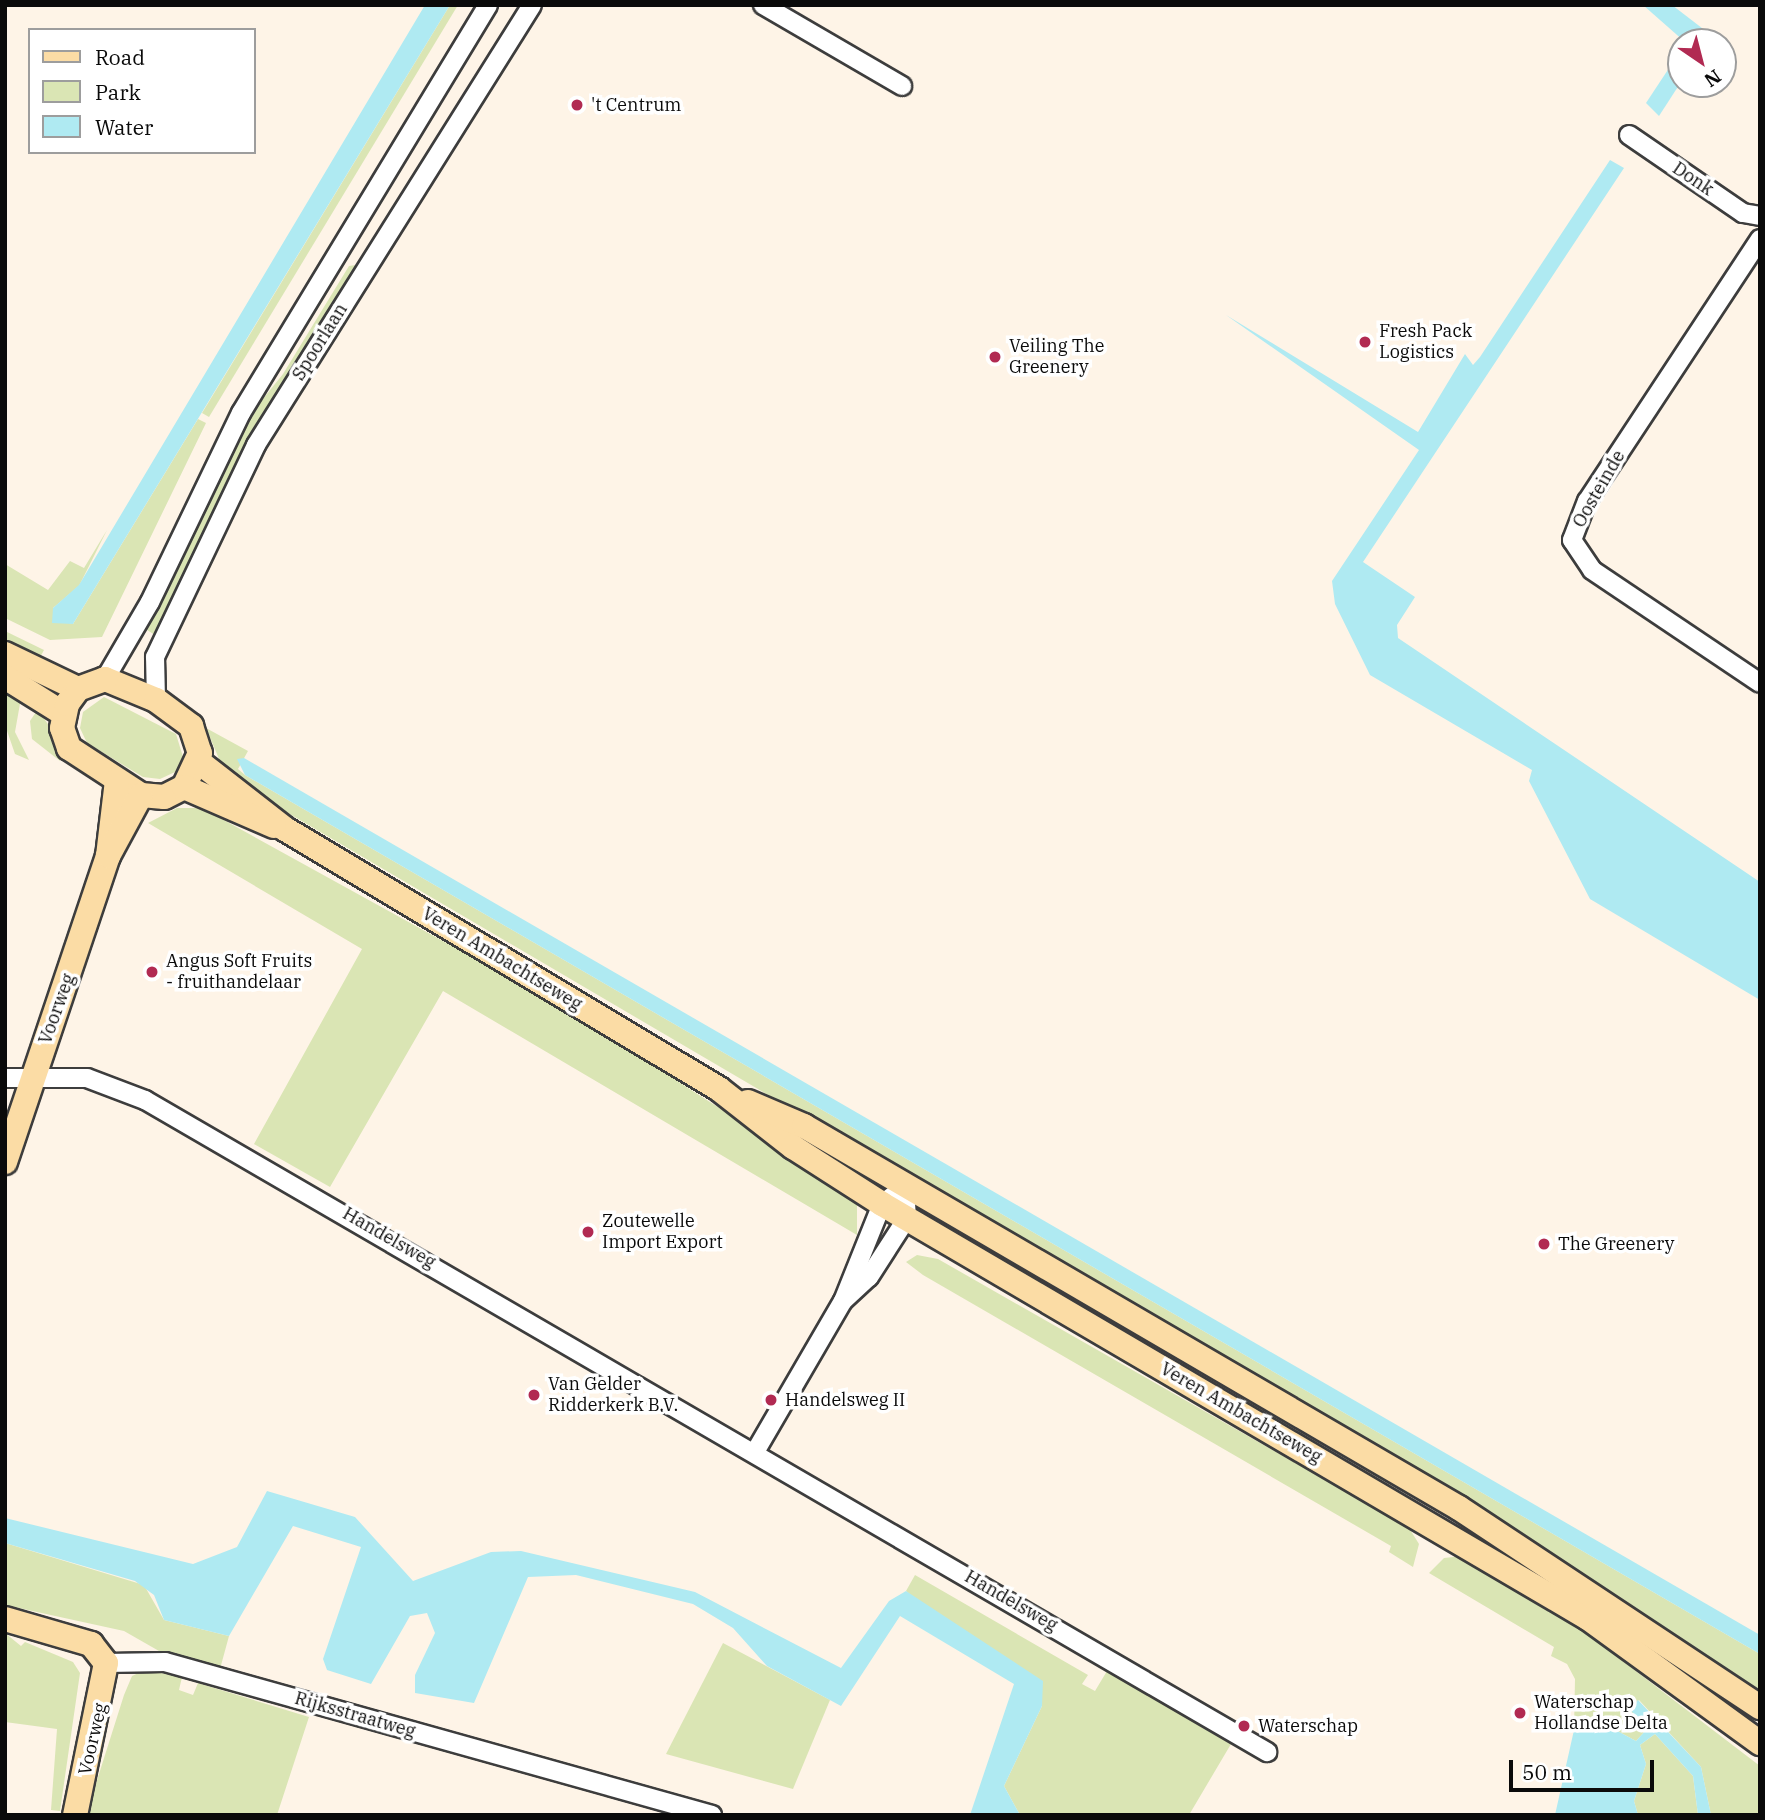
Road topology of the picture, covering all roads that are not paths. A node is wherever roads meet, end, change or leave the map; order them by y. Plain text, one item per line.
1 (488, 5) edge
2 (532, 5) edge
3 (763, 5) edge
4 (902, 86) dead end
5 (1629, 135) dead end
6 (1760, 216) edge
7 (1760, 239) edge
8 (5, 654) edge
9 (5, 677) edge
10 (105, 679) junction
11 (1760, 683) edge
12 (78, 690) junction
13 (156, 700) junction
14 (64, 714) junction
15 (199, 762) junction
16 (117, 781) junction
17 (184, 787) junction
18 (141, 795) junction
19 (285, 829) junction
20 (108, 856) junction
21 (34, 1076) junction
22 (5, 1078) edge
23 (719, 1089) junction
24 (5, 1162) edge
25 (905, 1186) junction
26 (882, 1204) junction
27 (907, 1218) junction
28 (843, 1301) junction
29 (755, 1452) junction
30 (5, 1619) edge
31 (106, 1663) junction
32 (1760, 1707) edge
33 (1760, 1743) edge
34 (1266, 1752) dead end
35 (75, 1815) edge
36 (712, 1815) edge

1 - 10 street, Spoorlaan
2 - 13 street, Spoorlaan
3 - 4 street
5 - 6 street, Donk
7 - 11 street, Oosteinde
8 - 12 main road
9 - 14 main road
10 - 12 main road
10 - 13 main road
12 - 14 main road
13 - 15 main road
14 - 16 main road
15 - 17 main road
15 - 19 main road, Veren Ambachtseweg
16 - 18 main road
16 - 20 main road, Voorweg
17 - 18 main road
17 - 19 main road, Veren Ambachtseweg
18 - 20 main road, Voorweg
19 - 23 main road, Veren Ambachtseweg
20 - 21 main road, Voorweg
21 - 22 street, Handelsweg
21 - 24 main road, Voorweg
21 - 29 street, Handelsweg
23 - 25 main road, Veren Ambachtseweg
23 - 26 main road, Veren Ambachtseweg
25 - 26 street
25 - 27 street
25 - 32 main road, Veren Ambachtseweg
26 - 27 main road, Veren Ambachtseweg
26 - 28 street
27 - 28 street
27 - 33 main road, Veren Ambachtseweg
28 - 29 street
29 - 34 street, Handelsweg
30 - 31 main road
31 - 35 main road, Voorweg
31 - 36 street, Rijksstraatweg

